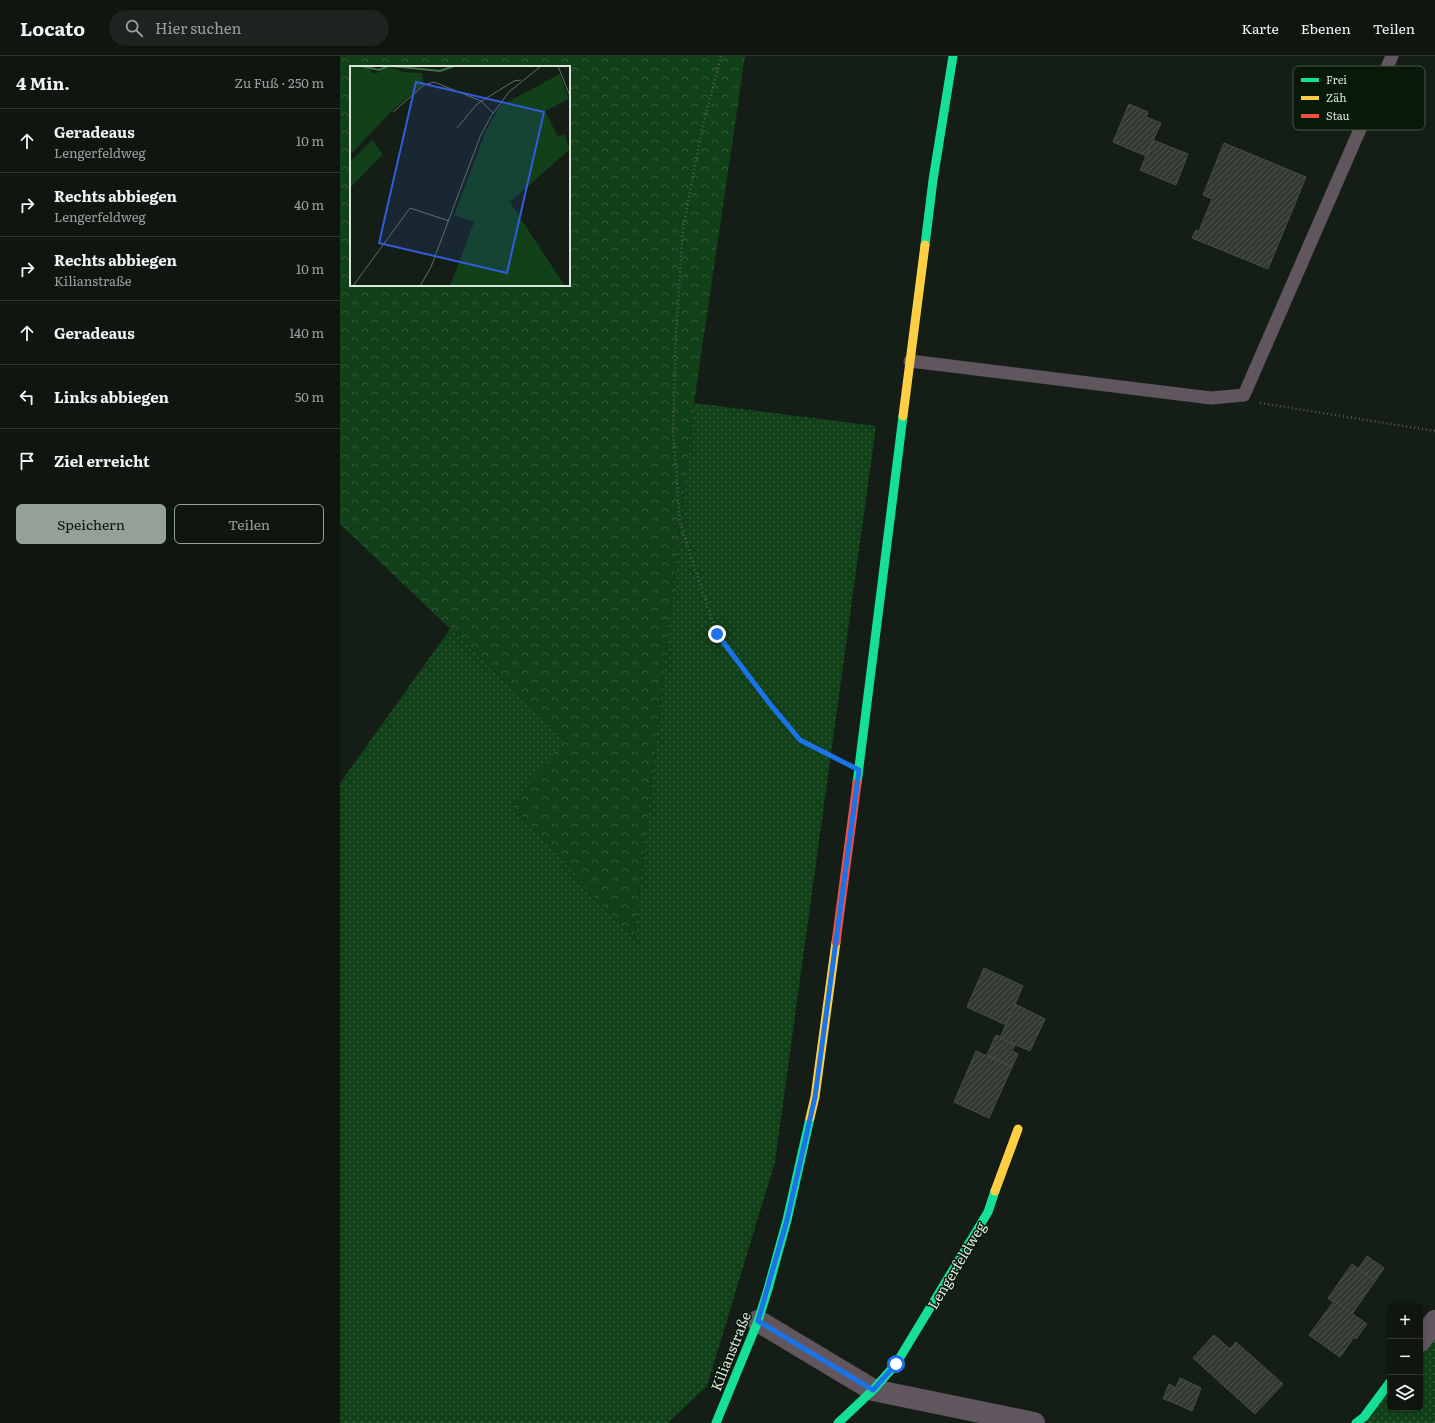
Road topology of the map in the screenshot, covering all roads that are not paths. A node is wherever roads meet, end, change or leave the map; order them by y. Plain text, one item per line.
1 (953, 56) edge
2 (1392, 56) edge
3 (1388, 66) edge
4 (1360, 130) edge
5 (910, 361) junction
6 (1018, 1129) dead end
7 (758, 1321) junction
8 (1435, 1321) edge
9 (1422, 1339) edge
10 (1387, 1386) edge
11 (873, 1390) junction
12 (716, 1423) edge
13 (838, 1423) edge
14 (1034, 1423) edge
15 (1356, 1423) edge

1 - 5 main road, Kilianstraße
2 - 3 lane
4 - 5 lane
5 - 7 main road, Kilianstraße
6 - 11 main road, Lengerfeldweg
7 - 11 street
7 - 12 main road, Kilianstraße
8 - 9 street
10 - 15 main road
11 - 13 main road
11 - 14 street

